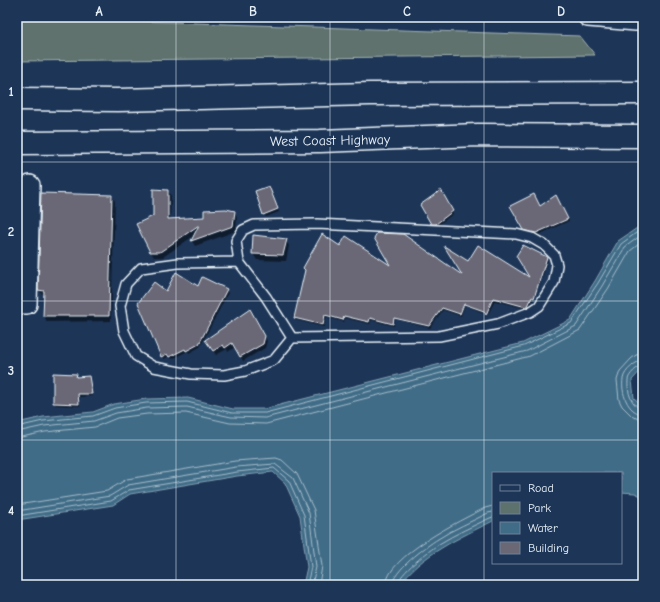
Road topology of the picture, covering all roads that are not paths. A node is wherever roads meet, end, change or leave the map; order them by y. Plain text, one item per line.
1 (588, 17) edge
2 (635, 19) edge
3 (643, 93) edge
4 (17, 99) edge
5 (643, 136) edge
6 (17, 143) edge
7 (30, 185) dead end
8 (239, 262) junction
9 (17, 304) edge
10 (292, 338) junction

1 - 2 street
3 - 4 highway
5 - 6 highway, West Coast Highway
7 - 9 street
8 - 10 lane
8 - 10 lane
8 - 10 lane

